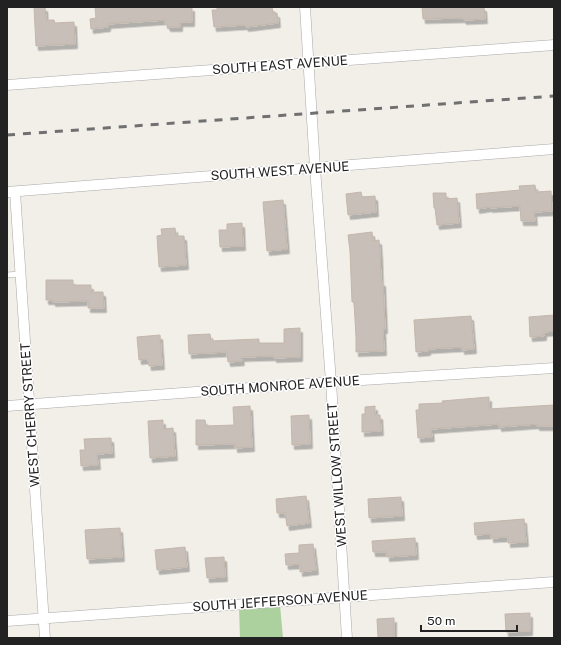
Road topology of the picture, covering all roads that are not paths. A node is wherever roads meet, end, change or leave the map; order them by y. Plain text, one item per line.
1 (305, 7) edge
2 (554, 45) edge
3 (309, 63) junction
4 (7, 85) edge
5 (554, 149) edge
6 (315, 168) junction
7 (11, 192) edge
8 (20, 274) junction
9 (7, 275) edge
10 (554, 368) edge
11 (331, 382) junction
12 (29, 405) junction
13 (7, 406) edge
14 (554, 582) edge
15 (344, 597) junction
16 (44, 618) junction
17 (7, 621) edge
18 (45, 638) edge
19 (347, 638) edge

1 - 3 street, WEST WILLOW STREET
2 - 3 street, SOUTH EAST AVENUE
3 - 4 street, SOUTH EAST AVENUE
3 - 6 street, WEST WILLOW STREET
5 - 6 street, SOUTH WEST AVENUE
6 - 7 street, SOUTH WEST AVENUE
6 - 11 street, WEST WILLOW STREET
7 - 8 street, WEST CHERRY STREET
8 - 9 lane
8 - 12 street, WEST CHERRY STREET
10 - 11 street, SOUTH MONROE AVENUE
11 - 12 street, SOUTH MONROE AVENUE
11 - 15 street, WEST WILLOW STREET
12 - 13 street, SOUTH MONROE AVENUE
12 - 16 street, WEST CHERRY STREET
14 - 15 street, SOUTH JEFFERSON AVENUE
15 - 16 street, SOUTH JEFFERSON AVENUE
15 - 19 street, WEST WILLOW STREET
16 - 17 street, SOUTH JEFFERSON AVENUE
16 - 18 street, WEST CHERRY STREET

